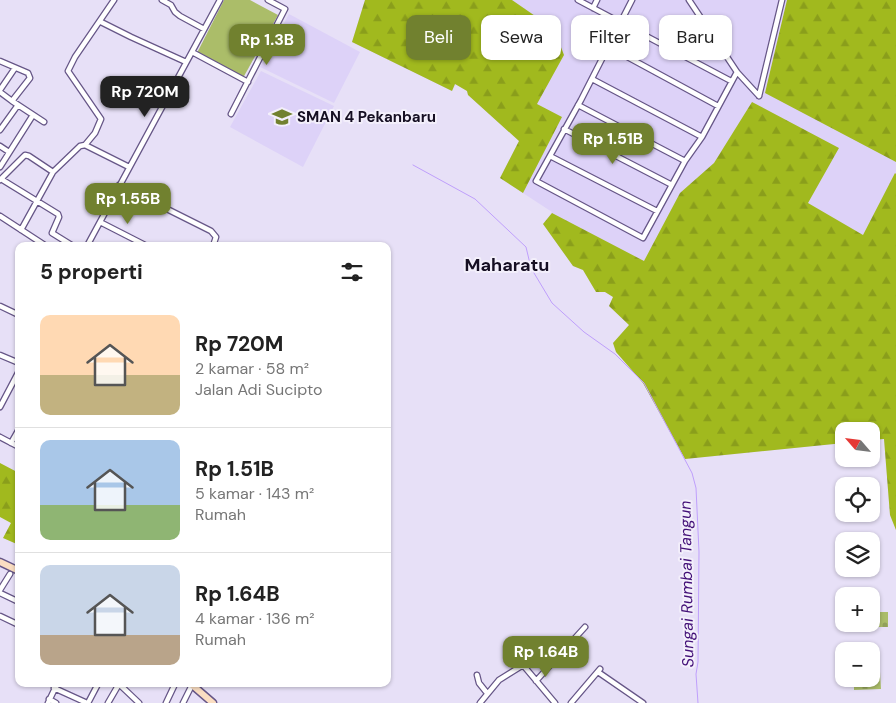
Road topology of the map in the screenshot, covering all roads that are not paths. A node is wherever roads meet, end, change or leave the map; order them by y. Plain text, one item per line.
1 (114, 0) edge
2 (162, 0) edge
3 (220, 0) edge
4 (268, 0) edge
5 (578, 0) edge
6 (597, 0) edge
7 (632, 0) edge
8 (689, 0) edge
9 (782, 0) edge
10 (593, 8) junction
11 (605, 15) edge
12 (625, 15) edge
13 (101, 22) junction
14 (204, 29) junction
15 (649, 39) edge
16 (192, 52) junction
17 (602, 60) edge
18 (633, 60) edge
19 (0, 61) edge
20 (186, 62) junction
21 (15, 68) junction
22 (737, 72) junction
23 (592, 79) junction
24 (731, 81) junction
25 (248, 82) junction
26 (0, 91) edge
27 (12, 101) junction
28 (18, 104) junction
29 (578, 105) junction
30 (718, 106) junction
31 (231, 114) dead end
32 (33, 115) junction
33 (0, 116) edge
34 (6, 121) junction
35 (44, 122) dead end
36 (564, 129) junction
37 (0, 130) edge
38 (702, 137) junction
39 (85, 145) junction
40 (0, 146) edge
41 (9, 152) junction
42 (550, 156) junction
43 (685, 161) junction
44 (0, 166) edge
45 (129, 167) junction
46 (53, 172) junction
47 (1, 179) edge
48 (119, 185) junction
49 (672, 185) junction
50 (36, 201) junction
51 (657, 211) junction
52 (0, 216) edge
53 (100, 222) junction
54 (21, 230) junction
55 (40, 242) edge
56 (67, 242) edge
57 (89, 242) edge
58 (139, 242) edge
59 (214, 242) edge
60 (0, 306) edge
61 (15, 313) edge
62 (0, 355) edge
63 (15, 361) edge
64 (15, 383) edge
65 (0, 407) edge
66 (15, 436) edge
67 (0, 437) edge
68 (11, 443) junction
69 (15, 445) edge
70 (0, 562) edge
71 (15, 569) edge
72 (10, 574) dead end
73 (0, 591) edge
74 (15, 600) edge
75 (0, 616) edge
76 (15, 623) edge
77 (585, 627) dead end
78 (511, 647) dead end
79 (523, 665) junction
80 (477, 675) dead end
81 (536, 681) junction
82 (55, 687) edge
83 (57, 687) edge
84 (96, 687) edge
85 (117, 687) edge
86 (122, 687) edge
87 (174, 687) edge
88 (190, 687) edge
89 (194, 687) edge
90 (487, 694) junction
91 (49, 701) edge
92 (573, 701) edge
93 (56, 703) edge
94 (87, 703) edge
95 (108, 703) edge
96 (139, 703) edge
97 (166, 703) edge
98 (184, 703) edge
99 (213, 703) edge
100 (480, 703) edge
101 (555, 703) edge
102 (580, 703) edge
103 (643, 703) edge

1 - 13 street
2 - 14 street
3 - 14 street
4 - 25 street
5 - 10 street
6 - 10 street
7 - 12 street
8 - 22 street
9 - 22 street
10 - 11 street
13 - 20 street
13 - 39 street
14 - 16 street
15 - 24 street
16 - 20 street
16 - 25 street
17 - 23 street
18 - 30 street
19 - 21 street
20 - 45 street
21 - 26 street
21 - 27 street
22 - 24 street
23 - 29 street
23 - 38 street
24 - 30 street
25 - 31 street
26 - 27 street
27 - 28 street
28 - 32 street
28 - 34 street
29 - 36 street
29 - 43 street
30 - 38 street
32 - 35 street
32 - 41 street
33 - 34 street
34 - 37 street
36 - 42 street
36 - 49 street
38 - 43 street
39 - 45 street
39 - 46 street
40 - 41 street
41 - 44 street
42 - 51 street
42 - 51 street
43 - 49 street
45 - 48 street
46 - 47 street
46 - 50 street
47 - 50 street
48 - 53 street
48 - 59 street
49 - 51 street
50 - 54 street
50 - 56 street
52 - 54 street
53 - 57 street
53 - 58 street
54 - 55 street
60 - 61 street
62 - 63 street
64 - 65 street
66 - 68 street
67 - 68 street
68 - 69 street
70 - 71 main road
72 - 73 street
73 - 74 street
75 - 76 street
77 - 81 street
78 - 79 street
79 - 81 street
79 - 90 street
80 - 90 street
81 - 101 street
82 - 91 street
83 - 94 street
84 - 94 street
85 - 95 street
86 - 96 street
87 - 97 street
88 - 98 street
89 - 99 main road
90 - 100 street
91 - 93 street
92 - 102 street
92 - 103 street

